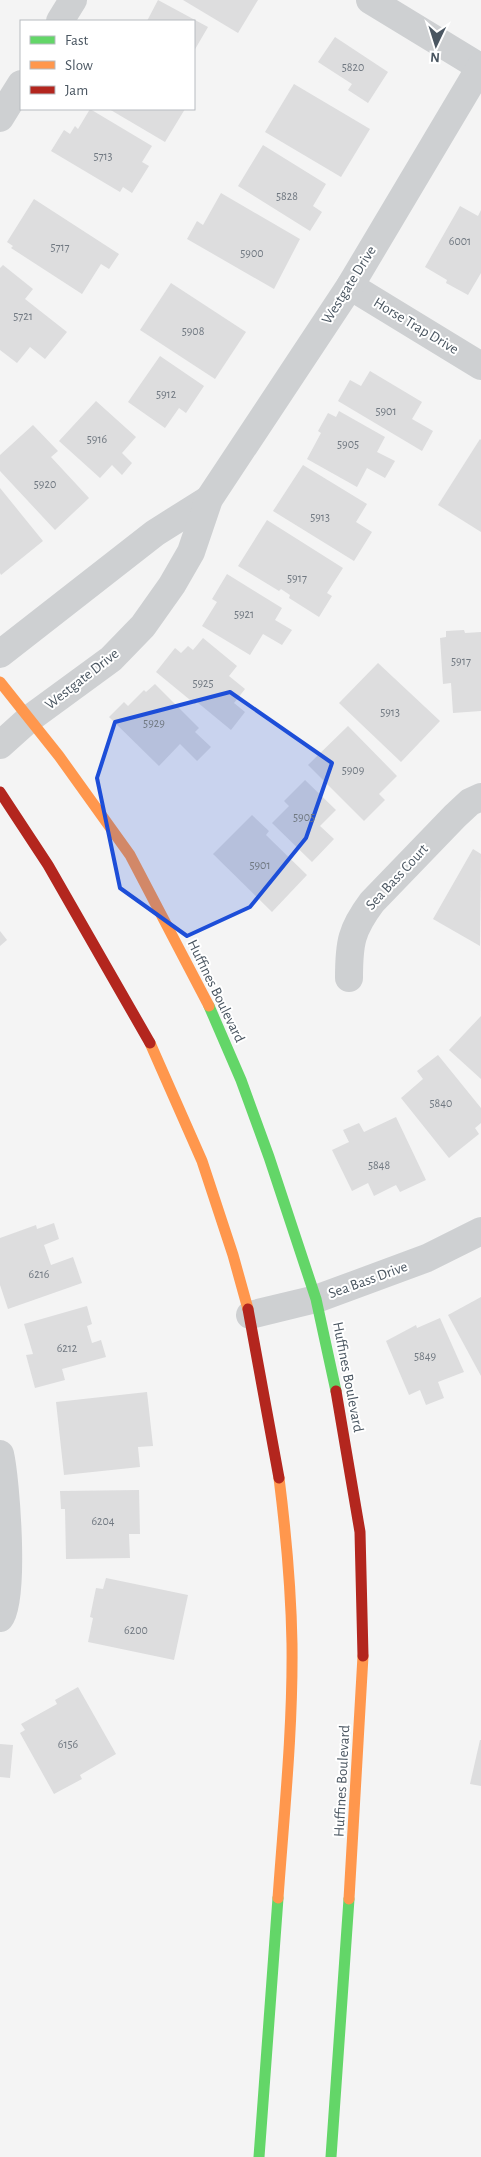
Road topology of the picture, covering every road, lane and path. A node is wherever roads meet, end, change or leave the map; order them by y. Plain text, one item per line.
1 (73, 0) edge
2 (370, 0) edge
3 (61, 20) edge
4 (481, 67) edge
5 (20, 86) edge
6 (0, 118) edge
7 (350, 286) junction
8 (481, 366) edge
9 (210, 499) junction
10 (0, 654) edge
11 (0, 682) edge
12 (29, 720) junction
13 (0, 745) edge
14 (0, 792) edge
15 (481, 798) edge
16 (349, 978) dead end
17 (481, 1231) edge
18 (316, 1299) junction
19 (250, 1315) junction
20 (0, 1454) edge
21 (0, 1618) edge
22 (259, 2157) edge
23 (331, 2157) edge

1 - 3 street
2 - 4 street
4 - 7 street, Westgate Drive
5 - 6 street
7 - 8 street, Horse Trap Drive
7 - 9 street, Westgate Drive
9 - 10 street, Westgate Drive
9 - 12 street, Westgate Drive
11 - 12 main road, Huffines Boulevard
12 - 13 street, Westgate Drive
12 - 18 main road, Huffines Boulevard
14 - 19 main road
15 - 16 street, Sea Bass Court
17 - 18 street, Sea Bass Drive
18 - 19 street, Sea Bass Drive
18 - 23 main road, Huffines Boulevard
19 - 22 main road
20 - 21 street

